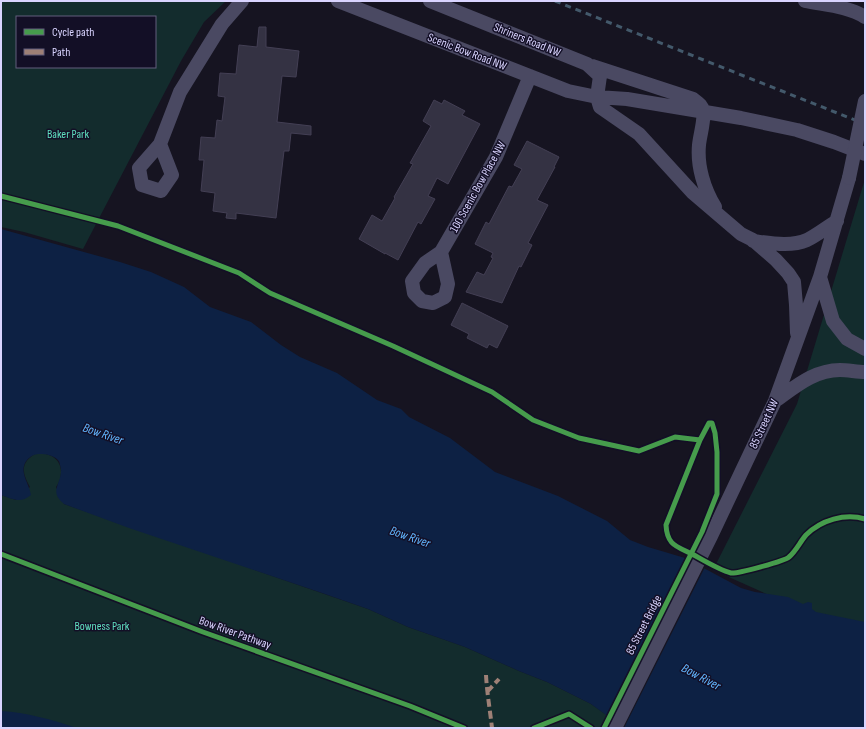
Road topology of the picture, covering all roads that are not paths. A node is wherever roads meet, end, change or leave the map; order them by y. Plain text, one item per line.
1 (242, 1) edge
2 (338, 1) edge
3 (430, 1) edge
4 (805, 1) edge
5 (865, 17) edge
6 (587, 64) junction
7 (530, 76) junction
8 (597, 97) junction
9 (865, 101) edge
10 (704, 112) junction
11 (160, 144) dead end
12 (865, 154) edge
13 (719, 215) junction
14 (836, 221) junction
15 (753, 240) junction
16 (441, 252) dead end
17 (820, 277) junction
18 (797, 341) junction
19 (865, 349) edge
20 (865, 372) edge
21 (775, 401) junction
22 (615, 728) edge

1 - 11 street
2 - 7 street, Scenic Bow Road NW
3 - 6 street, Shriners Road NW
4 - 5 street
6 - 8 street, Shriners Road NW
6 - 10 street
7 - 8 street, Scenic Bow Road NW
7 - 16 street, 100 Scenic Bow Place NW
8 - 10 street, Scenic Bow Road NW
8 - 13 street
9 - 14 street, 85 Street NW, bridge
10 - 12 street, Scenic Bow Road NW
10 - 13 street
13 - 15 street
14 - 15 street
14 - 17 street, 85 Street NW
15 - 18 street
17 - 18 street, 85 Street NW
17 - 19 street
18 - 21 street, 85 Street NW
20 - 21 street
21 - 22 street, 85 Street NW

